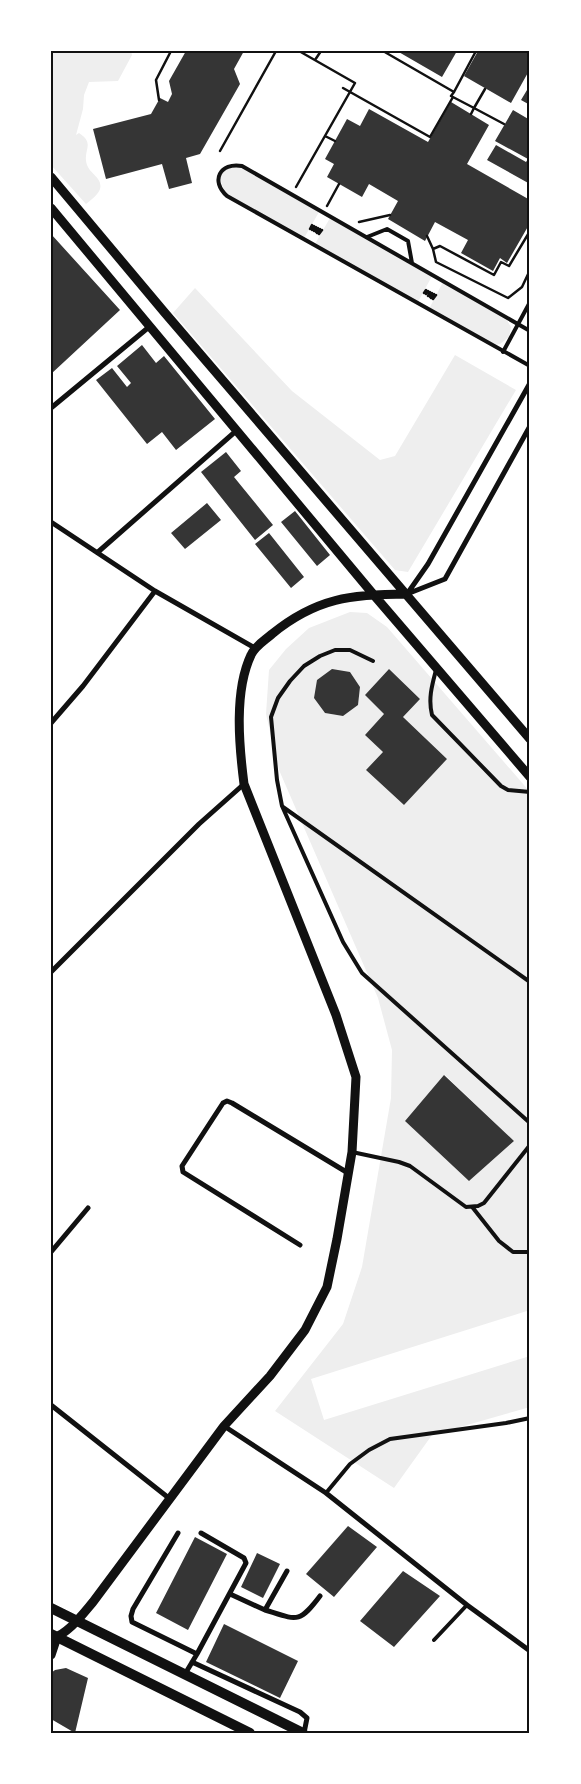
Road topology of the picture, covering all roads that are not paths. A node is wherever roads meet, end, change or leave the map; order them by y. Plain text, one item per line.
1 (51, 177) edge
2 (51, 208) edge
3 (368, 237) junction
4 (412, 263) junction
5 (530, 302) edge
6 (518, 324) junction
7 (149, 327) junction
8 (530, 331) edge
9 (503, 352) junction
10 (530, 366) edge
11 (530, 383) edge
12 (51, 408) edge
13 (530, 426) edge
14 (236, 431) junction
15 (51, 522) edge
16 (98, 552) junction
17 (155, 591) junction
18 (373, 594) junction
19 (407, 594) junction
20 (255, 648) junction
21 (373, 661) dead end
22 (436, 666) junction
23 (51, 723) edge
24 (528, 733) edge
25 (530, 777) edge
26 (244, 784) junction
27 (530, 792) edge
28 (282, 806) junction
29 (51, 972) edge
30 (530, 982) edge
31 (530, 1123) edge
32 (530, 1145) edge
33 (352, 1152) junction
34 (348, 1173) junction
35 (88, 1208) dead end
36 (472, 1208) junction
37 (300, 1244) dead end
38 (51, 1252) edge
39 (530, 1252) edge
40 (51, 1405) edge
41 (530, 1418) edge
42 (224, 1426) junction
43 (326, 1493) junction
44 (170, 1499) junction
45 (178, 1533) dead end
46 (200, 1533) dead end
47 (286, 1571) dead end
48 (230, 1594) junction
49 (320, 1596) dead end
50 (467, 1605) junction
51 (51, 1608) edge
52 (265, 1610) junction
53 (76, 1620) junction
54 (53, 1636) edge
55 (434, 1640) dead end
56 (530, 1651) edge
57 (51, 1654) edge
58 (197, 1654) junction
59 (192, 1662) junction
60 (185, 1674) junction
61 (250, 1733) edge
62 (303, 1733) edge

1 - 19 street
2 - 7 street
3 - 4 lane
3 - 4 lane
3 - 9 lane
4 - 6 lane
5 - 6 lane
6 - 8 lane
6 - 9 lane
7 - 12 street
7 - 14 street
9 - 10 lane
11 - 19 street
13 - 19 street
14 - 16 street
14 - 18 street
15 - 16 street
16 - 17 street
17 - 20 street
17 - 23 street
18 - 19 street
18 - 20 street
18 - 22 street
19 - 24 street
20 - 26 street
21 - 28 lane
22 - 25 street
22 - 27 lane
26 - 29 street
26 - 33 street
28 - 30 lane
28 - 31 lane
32 - 36 lane
33 - 34 street
33 - 36 lane
34 - 37 street
34 - 42 street
35 - 38 street
36 - 39 lane
40 - 44 street
41 - 43 lane
42 - 43 street
42 - 44 street
43 - 50 street
44 - 53 street
45 - 58 street
46 - 48 street
47 - 52 street
48 - 52 street
48 - 58 street
49 - 52 street
50 - 55 lane
50 - 56 street
51 - 53 main road
53 - 54 street
53 - 60 main road
54 - 57 street
54 - 61 main road
58 - 59 street
59 - 60 street
59 - 62 street
60 - 62 main road

